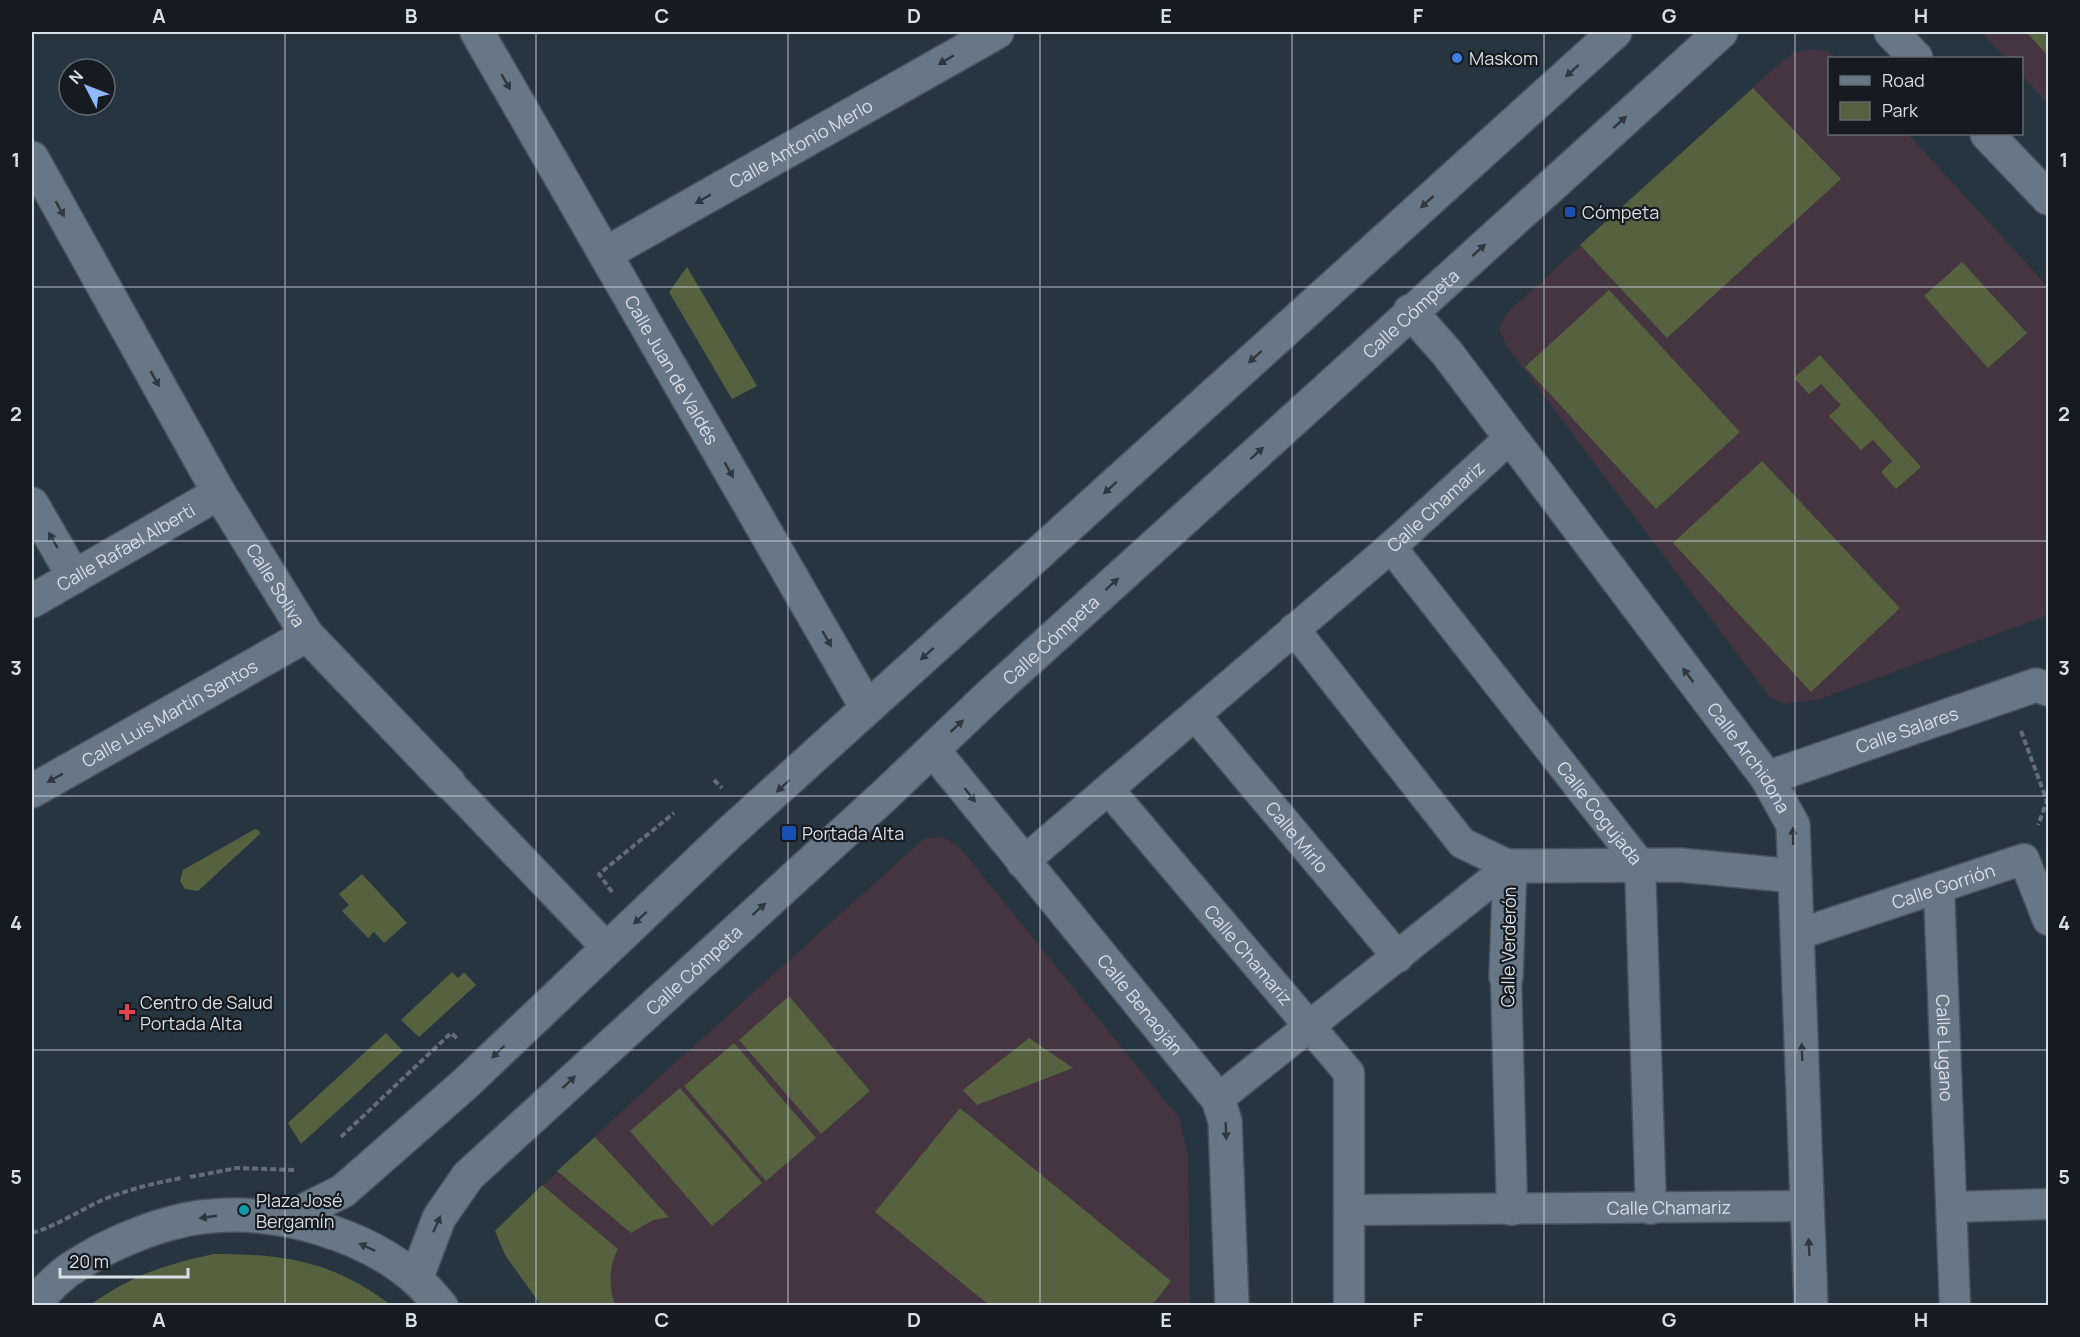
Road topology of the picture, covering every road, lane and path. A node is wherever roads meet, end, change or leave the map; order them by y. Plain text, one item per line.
1 (477, 32) edge
2 (997, 32) edge
3 (1721, 32) edge
4 (1891, 32) edge
5 (1603, 35) edge
6 (1915, 57) edge
7 (1988, 135) edge
8 (32, 158) edge
9 (2049, 198) edge
10 (605, 254) junction
11 (1410, 311) junction
12 (1510, 438) junction
13 (219, 493) junction
14 (32, 504) edge
15 (1391, 547) junction
16 (74, 577) junction
17 (32, 601) edge
18 (1294, 629) junction
19 (307, 635) junction
20 (2049, 689) edge
21 (867, 708) junction
22 (1195, 715) junction
23 (2018, 721) dead end
24 (933, 750) junction
25 (1767, 778) junction
26 (449, 783) joint
27 (1109, 790) junction
28 (32, 791) edge
29 (674, 813) dead end
30 (2024, 859) junction
31 (1022, 863) junction
32 (1640, 864) junction
33 (1510, 866) junction
34 (599, 874) dead end
35 (1794, 876) junction
36 (1939, 890) junction
37 (2049, 920) edge
38 (1799, 934) junction
39 (607, 948) junction
40 (1398, 957) junction
41 (1506, 977) joint
42 (1311, 1027) junction
43 (1218, 1099) junction
44 (2049, 1204) edge
45 (1807, 1206) junction
46 (1952, 1207) junction
47 (1651, 1209) junction
48 (1349, 1210) junction
49 (1512, 1210) junction
50 (287, 1219) junction
51 (416, 1279) junction
52 (32, 1305) edge
53 (441, 1305) edge
54 (1232, 1305) edge
55 (1349, 1305) edge
56 (1811, 1305) edge
57 (1955, 1305) edge

1 -> 10 street, Calle Juan de Valdés
2 -> 10 street, Calle Antonio Merlo
11 -> 3 street, Calle Cómpeta
4 - 6 street
5 -> 21 street
7 - 9 street
8 -> 13 street, Calle Soliva
10 -> 21 street, Calle Juan de Valdés
11 - 12 street, Calle Archidona
24 -> 11 street, Calle Cómpeta
12 - 15 street, Calle Chamariz
25 -> 12 street, Calle Archidona
13 - 16 street, Calle Rafael Alberti
13 - 19 street, Calle Soliva
16 -> 14 street
15 - 18 street, Calle Chamariz
15 - 32 street, Calle Cogujada
16 - 17 street, Calle Rafael Alberti
18 - 22 street, Calle Chamariz
18 - 33 street, Calle Verderón
19 - 26 street, Calle Soliva
19 -> 28 street, Calle Luis Martín Santos
20 - 25 street, Calle Salares
21 -> 39 street
22 - 27 street, Calle Chamariz
22 - 40 street, Calle Mirlo
23 - 30 path
24 -> 31 street, Calle Benaoján
51 -> 24 street, Calle Cómpeta
35 -> 25 street, Calle Archidona
26 - 39 street, Calle Soliva
27 - 31 street
27 - 42 street, Calle Chamariz
29 - 34 path
30 - 36 street, Calle Gorrión
30 - 37 street
31 - 43 street, Calle Benaoján
32 - 33 street
32 - 35 street
32 - 47 street, Calle Cogujada
33 - 40 street
33 - 41 street, Calle Verderón
35 - 38 street, Calle Archidona
36 - 38 street, Calle Gorrión
36 - 46 street, Calle Lugano
45 -> 38 street, Calle Archidona
39 -> 50 street
40 - 42 street
41 - 49 street, Calle Verderón
42 - 43 street
42 - 48 street, Calle Chamariz
43 -> 54 street, Calle Benaoján
44 - 46 street
45 - 47 street, Calle Chamariz
56 -> 45 street, Calle Archidona
46 - 57 street, Calle Lugano
47 - 49 street, Calle Chamariz
48 - 49 street, Calle Chamariz
48 - 55 street
51 -> 50 street
50 -> 52 street
51 - 53 street

